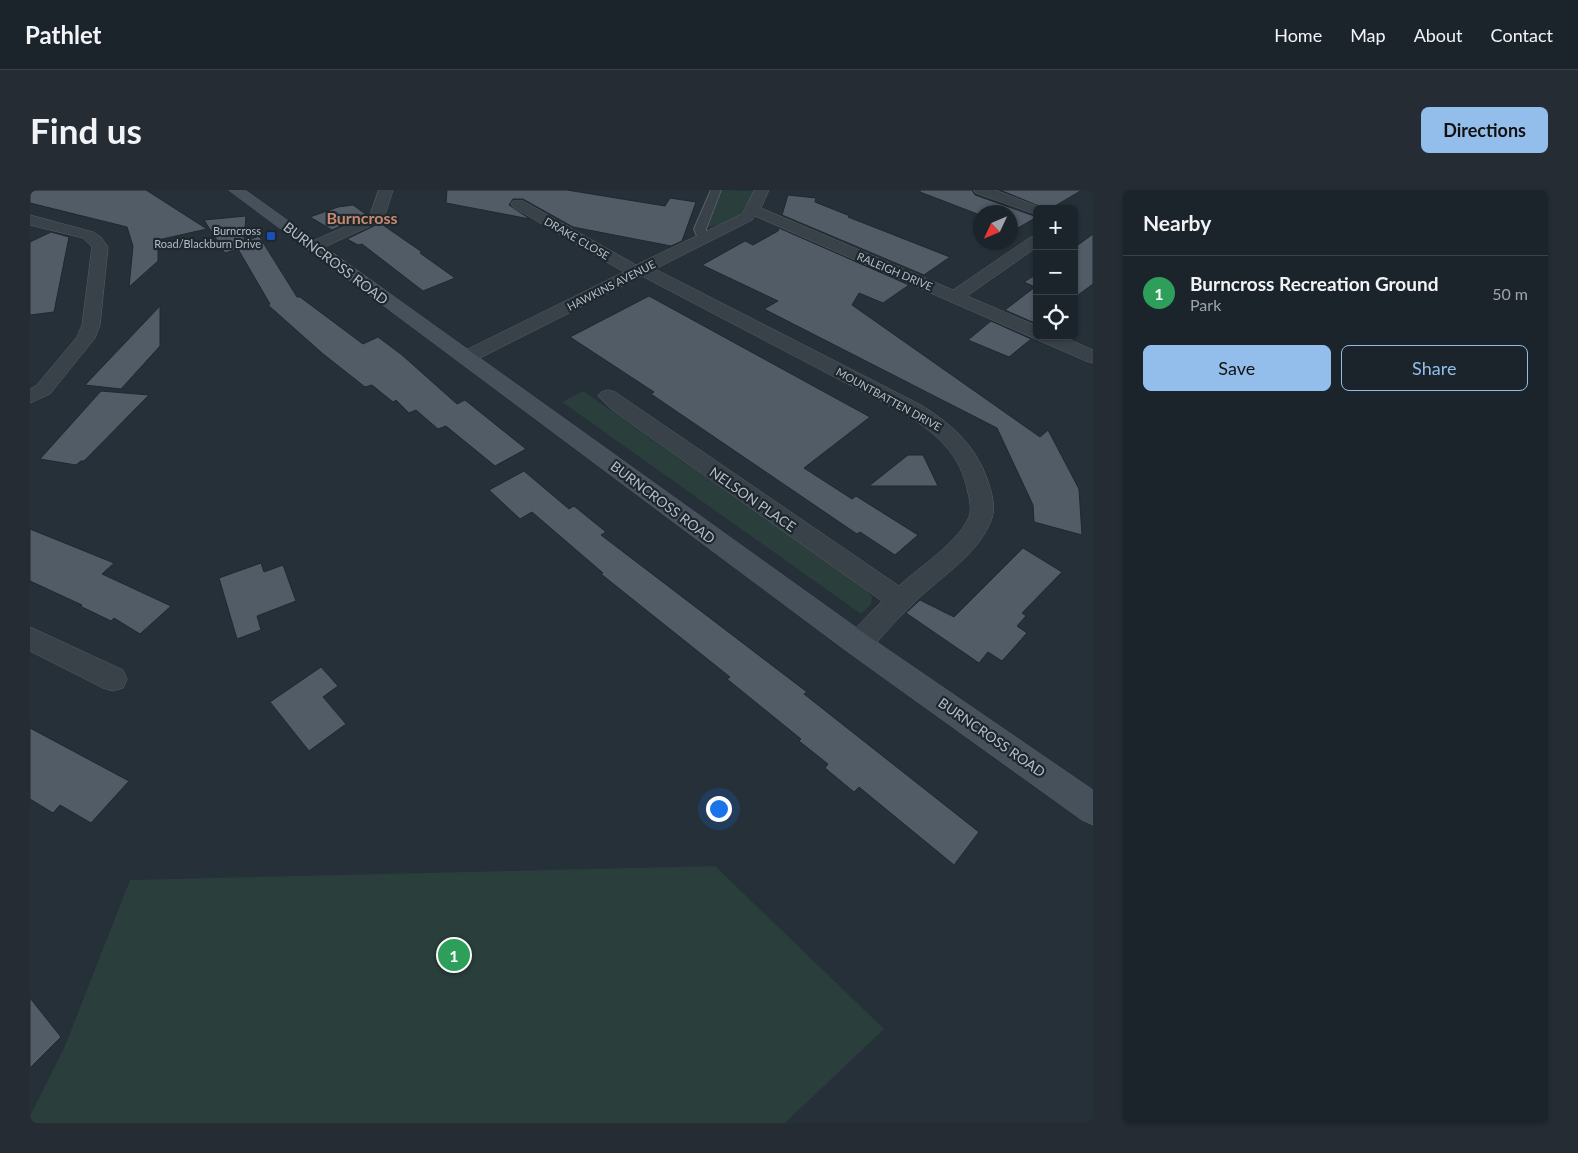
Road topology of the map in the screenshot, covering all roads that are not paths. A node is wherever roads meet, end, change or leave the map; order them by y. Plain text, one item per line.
1 (236, 190) edge
2 (386, 190) edge
3 (716, 190) edge
4 (762, 190) edge
5 (981, 190) edge
6 (518, 204) dead end
7 (1033, 209) edge
8 (753, 210) junction
9 (30, 220) edge
10 (707, 238) junction
11 (1033, 243) edge
12 (314, 246) junction
13 (639, 270) junction
14 (955, 297) junction
15 (1033, 331) edge
16 (1054, 340) edge
17 (467, 357) junction
18 (1093, 357) edge
19 (608, 396) dead end
20 (30, 397) edge
21 (900, 600) junction
22 (30, 638) edge
23 (858, 644) junction
24 (113, 679) dead end
25 (1093, 809) edge

1 - 12 main road, BURNCROSS ROAD
2 - 12 street
3 - 10 lane
4 - 8 street
5 - 7 street
6 - 13 street, DRAKE CLOSE
8 - 10 street, HAWKINS AVENUE
8 - 14 street, RALEIGH DRIVE
9 - 20 street
10 - 13 street, HAWKINS AVENUE
11 - 14 street
12 - 17 main road, BURNCROSS ROAD
13 - 17 street, HAWKINS AVENUE
13 - 21 street, MOUNTBATTEN DRIVE
14 - 15 street, RALEIGH DRIVE
16 - 18 street
17 - 23 main road, BURNCROSS ROAD
19 - 21 street, NELSON PLACE
21 - 23 street, MOUNTBATTEN DRIVE
22 - 24 street
23 - 25 main road, BURNCROSS ROAD

